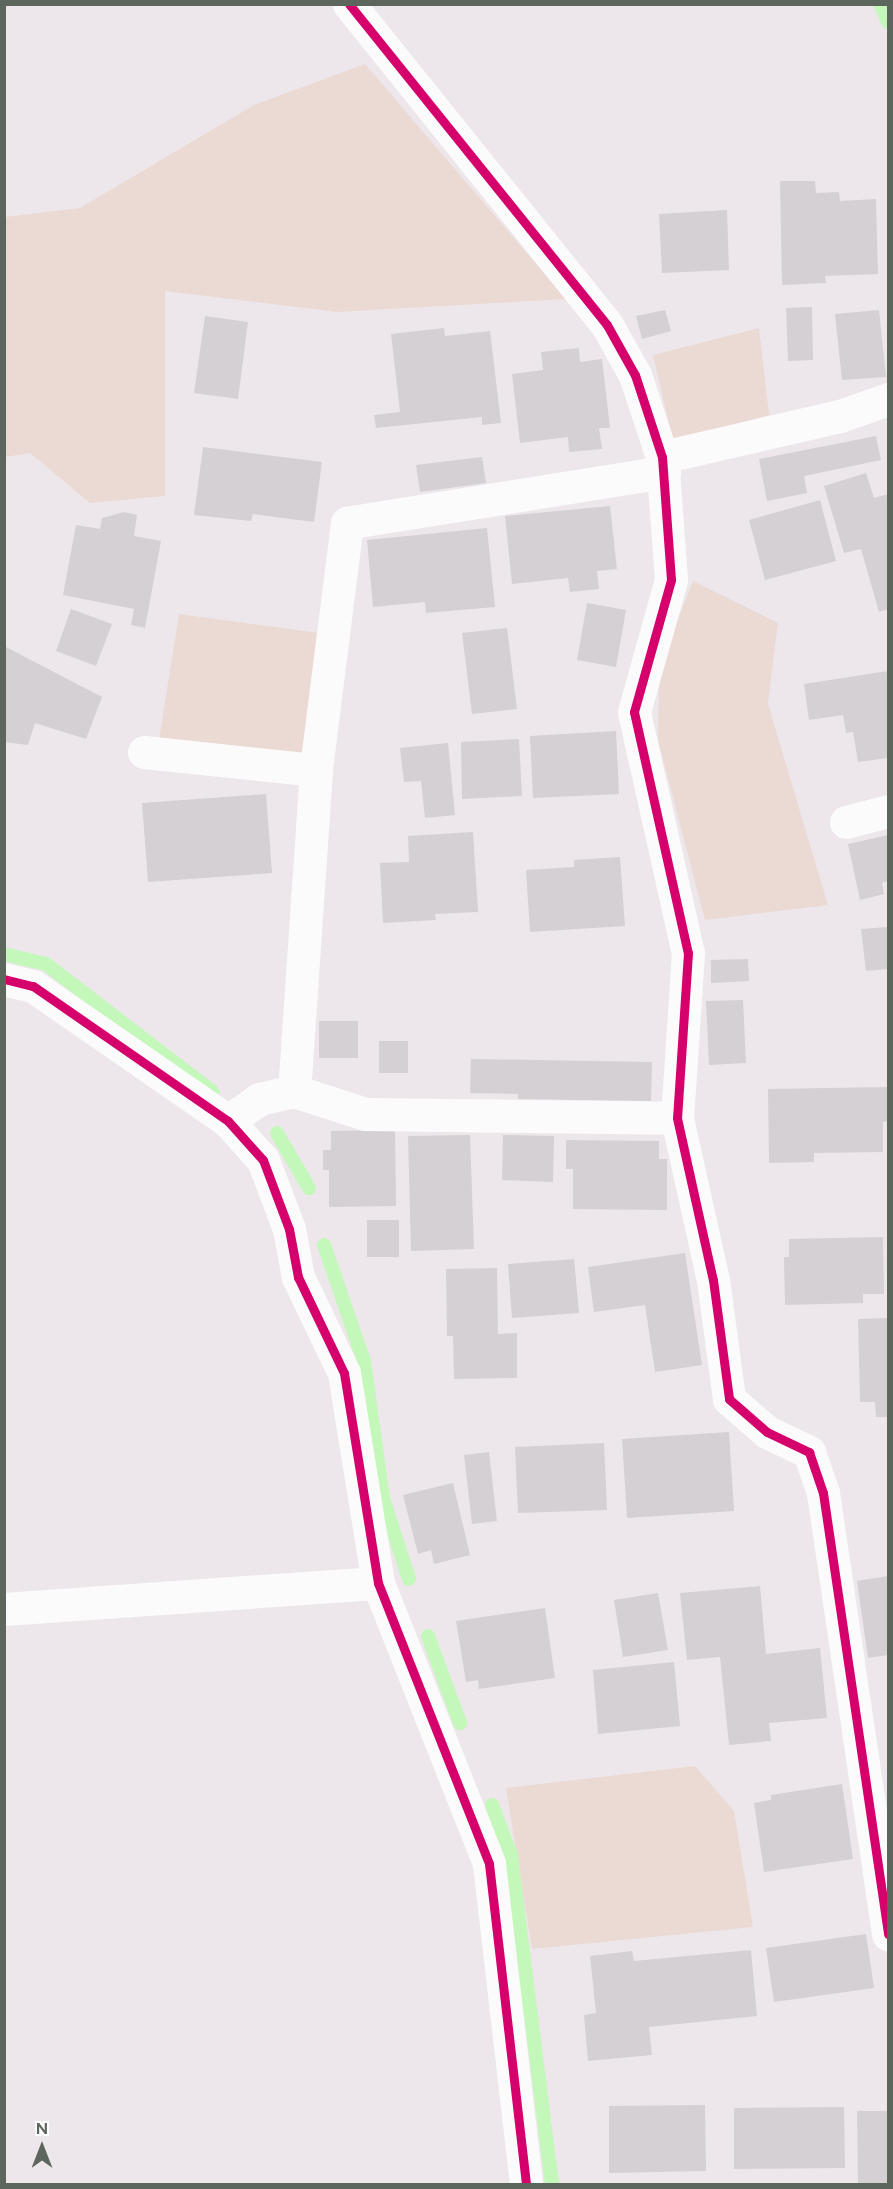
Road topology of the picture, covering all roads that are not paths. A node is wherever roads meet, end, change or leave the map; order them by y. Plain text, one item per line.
1 (349, 4) edge
2 (888, 399) edge
3 (663, 464) junction
4 (144, 752) dead end
5 (316, 770) junction
6 (888, 811) edge
7 (846, 822) dead end
8 (4, 979) edge
9 (294, 1091) junction
10 (677, 1118) junction
11 (228, 1121) junction
12 (378, 1583) junction
13 (4, 1609) edge
14 (888, 1934) edge
15 (526, 2184) edge

1 - 3 street
2 - 3 street
3 - 5 street
3 - 10 street
4 - 5 street
5 - 9 street
6 - 7 street
8 - 11 street
9 - 10 street
9 - 11 street
10 - 14 street
11 - 12 street
12 - 13 street
12 - 15 street

